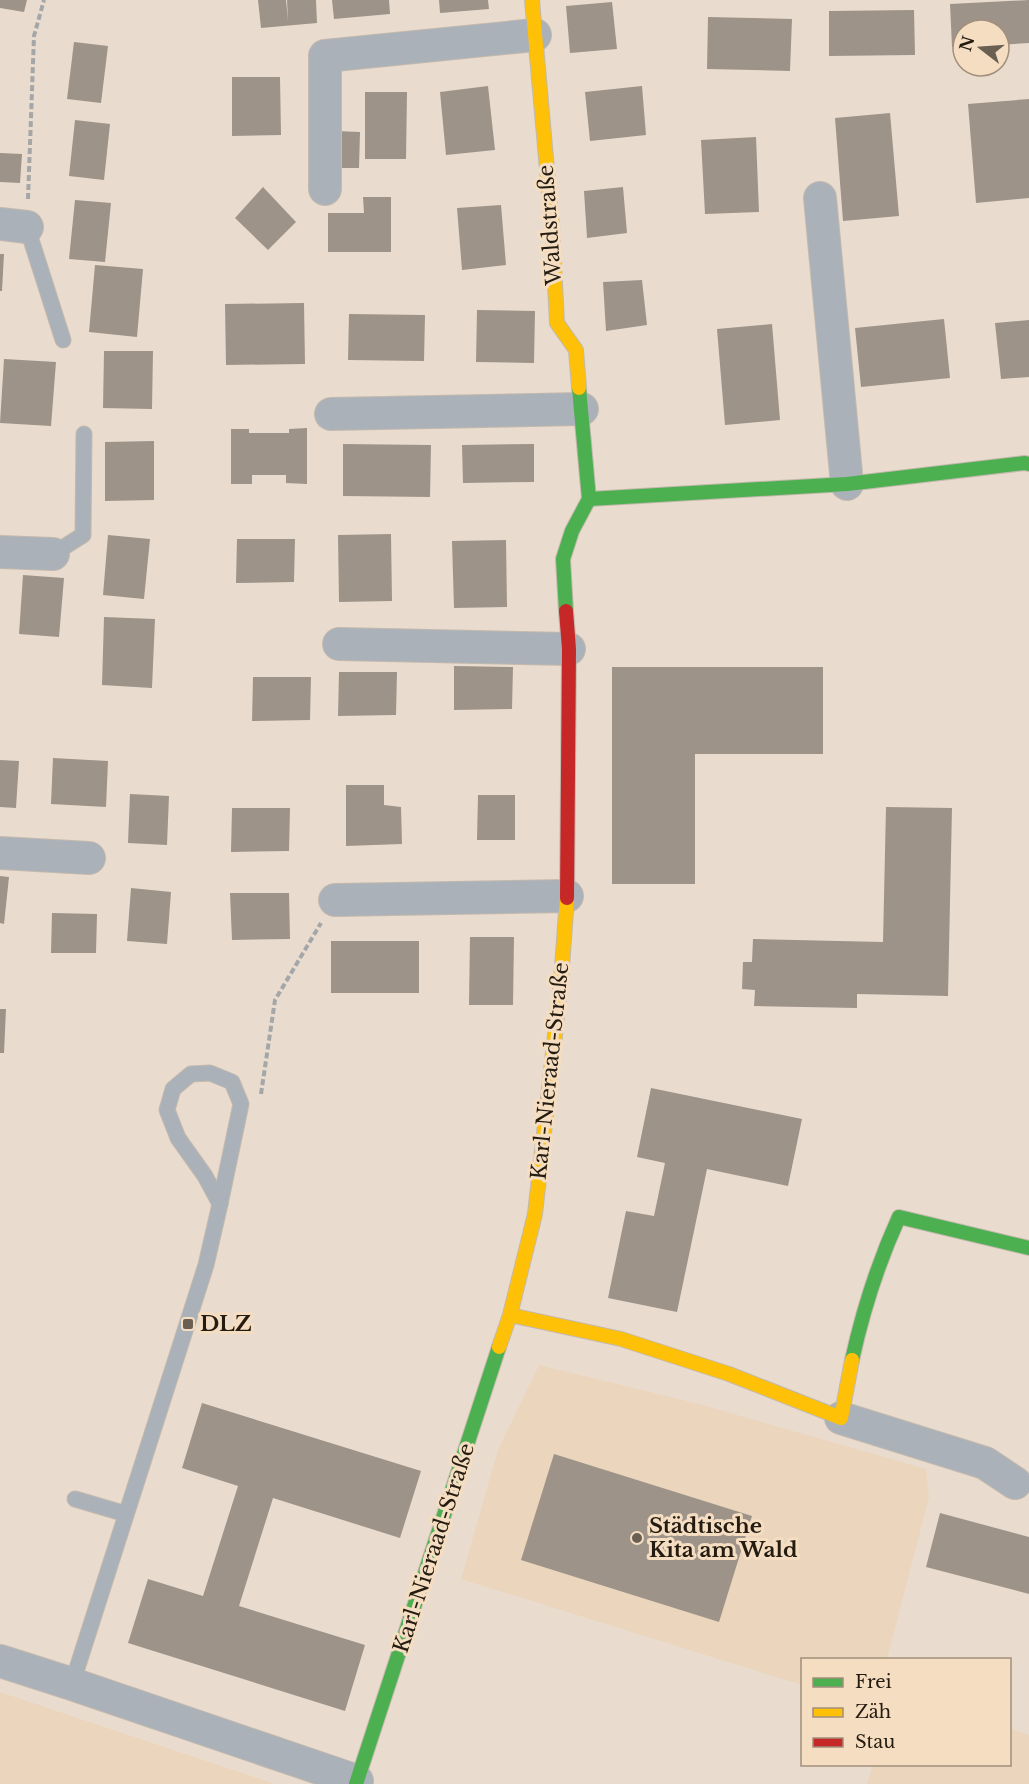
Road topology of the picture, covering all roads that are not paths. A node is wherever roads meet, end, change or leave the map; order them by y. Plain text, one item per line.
1 (532, 0) edge
2 (535, 35) junction
3 (325, 189) dead end
4 (820, 198) dead end
5 (14, 226) edge
6 (63, 340) dead end
7 (582, 409) junction
8 (331, 414) dead end
9 (84, 434) dead end
10 (1029, 464) edge
11 (846, 484) junction
12 (589, 500) junction
13 (0, 552) edge
14 (53, 554) joint
15 (339, 644) dead end
16 (569, 649) junction
17 (0, 853) edge
18 (89, 858) dead end
19 (567, 896) junction
20 (335, 900) road end
21 (220, 1204) junction
22 (1029, 1248) edge
23 (510, 1315) junction
24 (841, 1418) junction
25 (1015, 1483) dead end
26 (75, 1499) dead end
27 (126, 1514) junction
28 (0, 1661) edge
29 (72, 1684) junction
30 (356, 1782) edge

1 - 2 street, Waldstraße
2 - 3 street
2 - 7 street, Waldstraße
4 - 11 street
5 - 6 lane
7 - 8 street
7 - 12 street, Waldstraße
9 - 14 lane
10 - 11 street
11 - 12 street
12 - 16 street, Karl-Nieraad-Straße
13 - 14 street
15 - 16 street
16 - 19 street, Karl-Nieraad-Straße
17 - 18 street
19 - 20 street
19 - 23 street, Karl-Nieraad-Straße
21 - 21 lane
21 - 27 lane
22 - 24 street
23 - 24 street
23 - 30 street, Karl-Nieraad-Straße
24 - 25 street
26 - 27 lane
27 - 29 lane
28 - 29 street, Karl-Nieraad-Straße
29 - 30 street, Karl-Nieraad-Straße

